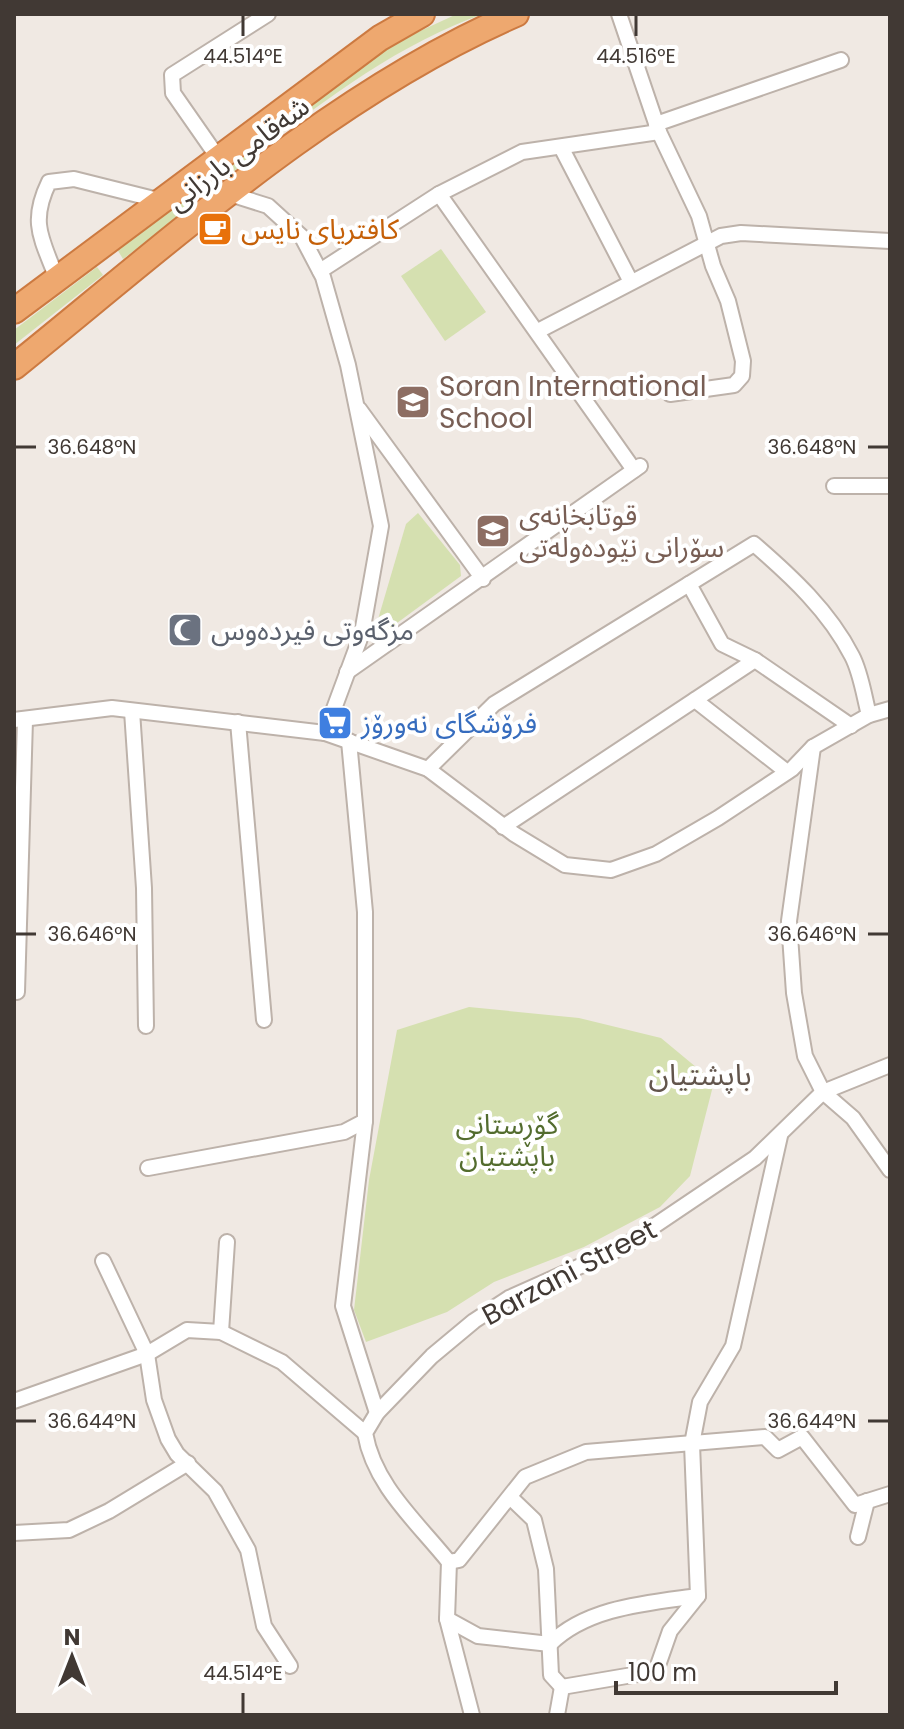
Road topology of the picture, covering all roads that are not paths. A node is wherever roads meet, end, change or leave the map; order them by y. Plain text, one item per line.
1 (268, 14) edge
2 (422, 14) edge
3 (516, 14) edge
4 (619, 14) edge
5 (841, 60) dead end
6 (657, 128) junction
7 (561, 147) junction
8 (219, 159) junction
9 (230, 194) junction
10 (439, 194) junction
11 (162, 201) junction
12 (890, 241) edge
13 (104, 244) junction
14 (707, 244) junction
15 (320, 271) junction
16 (132, 272) junction
17 (57, 279) junction
18 (631, 282) junction
19 (14, 311) edge
20 (538, 331) junction
21 (14, 367) edge
22 (670, 394) dead end
23 (356, 405) junction
24 (834, 486) dead end
25 (890, 486) edge
26 (483, 579) junction
27 (689, 584) junction
28 (755, 660) junction
29 (347, 672) junction
30 (695, 700) junction
31 (890, 709) edge
32 (132, 711) junction
33 (869, 715) junction
34 (19, 720) edge
35 (238, 722) junction
36 (851, 726) junction
37 (325, 733) junction
38 (349, 741) junction
39 (813, 747) junction
40 (428, 769) junction
41 (787, 772) junction
42 (503, 827) junction
43 (18, 828) edge
44 (17, 992) dead end
45 (264, 1020) dead end
46 (146, 1026) dead end
47 (890, 1065) edge
48 (823, 1092) junction
49 (365, 1121) junction
50 (780, 1135) junction
51 (148, 1168) dead end
52 (890, 1170) edge
53 (227, 1242) dead end
54 (103, 1261) dead end
55 (221, 1332) junction
56 (147, 1354) junction
57 (14, 1401) edge
58 (377, 1413) junction
59 (365, 1433) junction
60 (692, 1444) junction
61 (188, 1463) junction
62 (890, 1494) edge
63 (510, 1497) junction
64 (867, 1501) junction
65 (14, 1533) edge
66 (858, 1537) dead end
67 (449, 1562) junction
68 (698, 1596) junction
69 (447, 1619) junction
70 (550, 1644) junction
71 (290, 1666) dead end
72 (562, 1687) junction
73 (472, 1715) edge
74 (557, 1715) edge

1 - 8 street
2 - 8 highway, شەقامی بارزانی
3 - 9 highway, شەقامی بارزانی
4 - 6 street
5 - 6 street
6 - 7 street
6 - 14 street
7 - 10 street
7 - 18 street
8 - 11 highway, شەقامی بارزانی
9 - 15 street
9 - 16 highway, شەقامی بارزانی
10 - 15 street
10 - 20 street
11 - 13 highway, شەقامی بارزانی
11 - 17 street
12 - 14 street
13 - 16 highway
13 - 17 highway, شەقامی بارزانی
14 - 18 street
14 - 22 street
15 - 23 street
16 - 21 highway, شەقامی بارزانی
17 - 19 highway, شەقامی بارزانی
18 - 20 street
20 - 26 street
23 - 26 street
23 - 29 street
24 - 25 street
26 - 29 street
27 - 28 street
27 - 33 street
27 - 40 street
28 - 30 street
28 - 36 street
29 - 37 street
30 - 41 street
30 - 42 street
31 - 33 street
32 - 34 street
32 - 35 street
32 - 46 street
33 - 36 street
34 - 43 street
35 - 37 street
35 - 45 street
36 - 39 street
37 - 38 street
38 - 40 street
38 - 49 street
39 - 41 street
39 - 48 street
40 - 42 street
41 - 42 street
43 - 44 street
47 - 48 street, Barzani Street
48 - 50 street, Barzani Street
48 - 52 street
49 - 51 street
49 - 58 street
50 - 58 street, Barzani Street
50 - 60 street
53 - 55 street
54 - 56 street
55 - 56 street
55 - 59 street
56 - 57 street
56 - 61 street
58 - 59 street, Barzani Street
59 - 67 street
60 - 63 street
60 - 64 street
60 - 68 street
61 - 65 street
61 - 71 street
62 - 64 street
63 - 67 street
63 - 70 street
64 - 66 street
67 - 69 street
68 - 70 street
68 - 72 street
69 - 70 street
69 - 73 street
70 - 72 street
72 - 74 street

